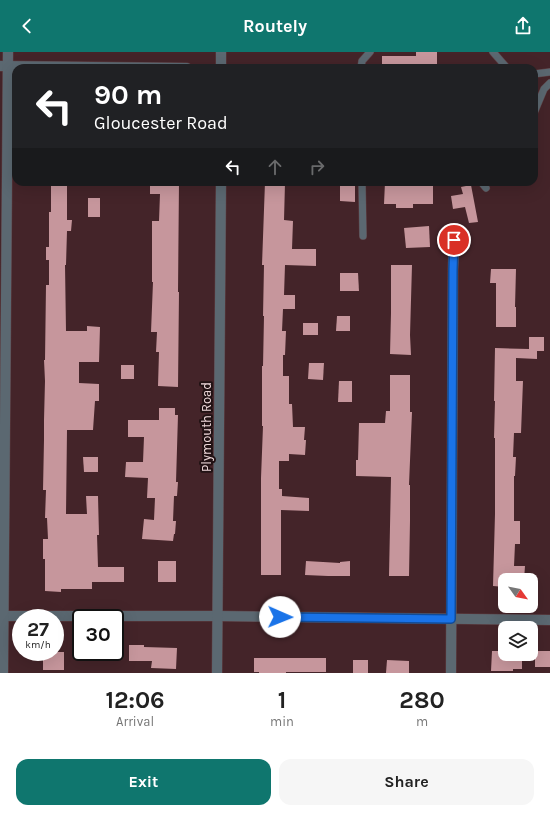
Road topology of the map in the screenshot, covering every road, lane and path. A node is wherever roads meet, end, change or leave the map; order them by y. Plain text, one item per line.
1 (8, 52) edge
2 (221, 52) edge
3 (370, 52) edge
4 (493, 52) edge
5 (221, 64) edge
6 (362, 64) edge
7 (504, 64) edge
8 (4, 66) edge
9 (550, 72) edge
10 (538, 74) edge
11 (550, 82) edge
12 (538, 103) edge
13 (221, 186) edge
14 (362, 186) edge
15 (363, 236) dead end
16 (454, 240) dead end
17 (2, 616) edge
18 (217, 616) junction
19 (451, 619) junction
20 (550, 620) edge
21 (3, 673) edge
22 (217, 673) edge
23 (451, 673) edge

1 - 8 street
2 - 5 street
3 - 6 lane
4 - 7 lane
8 - 17 street
9 - 10 lane
11 - 12 lane
13 - 18 street, Plymouth Road
14 - 15 lane
16 - 19 street
17 - 18 street
17 - 21 street
18 - 19 street
18 - 22 street, Plymouth Road
19 - 20 street
19 - 23 street

